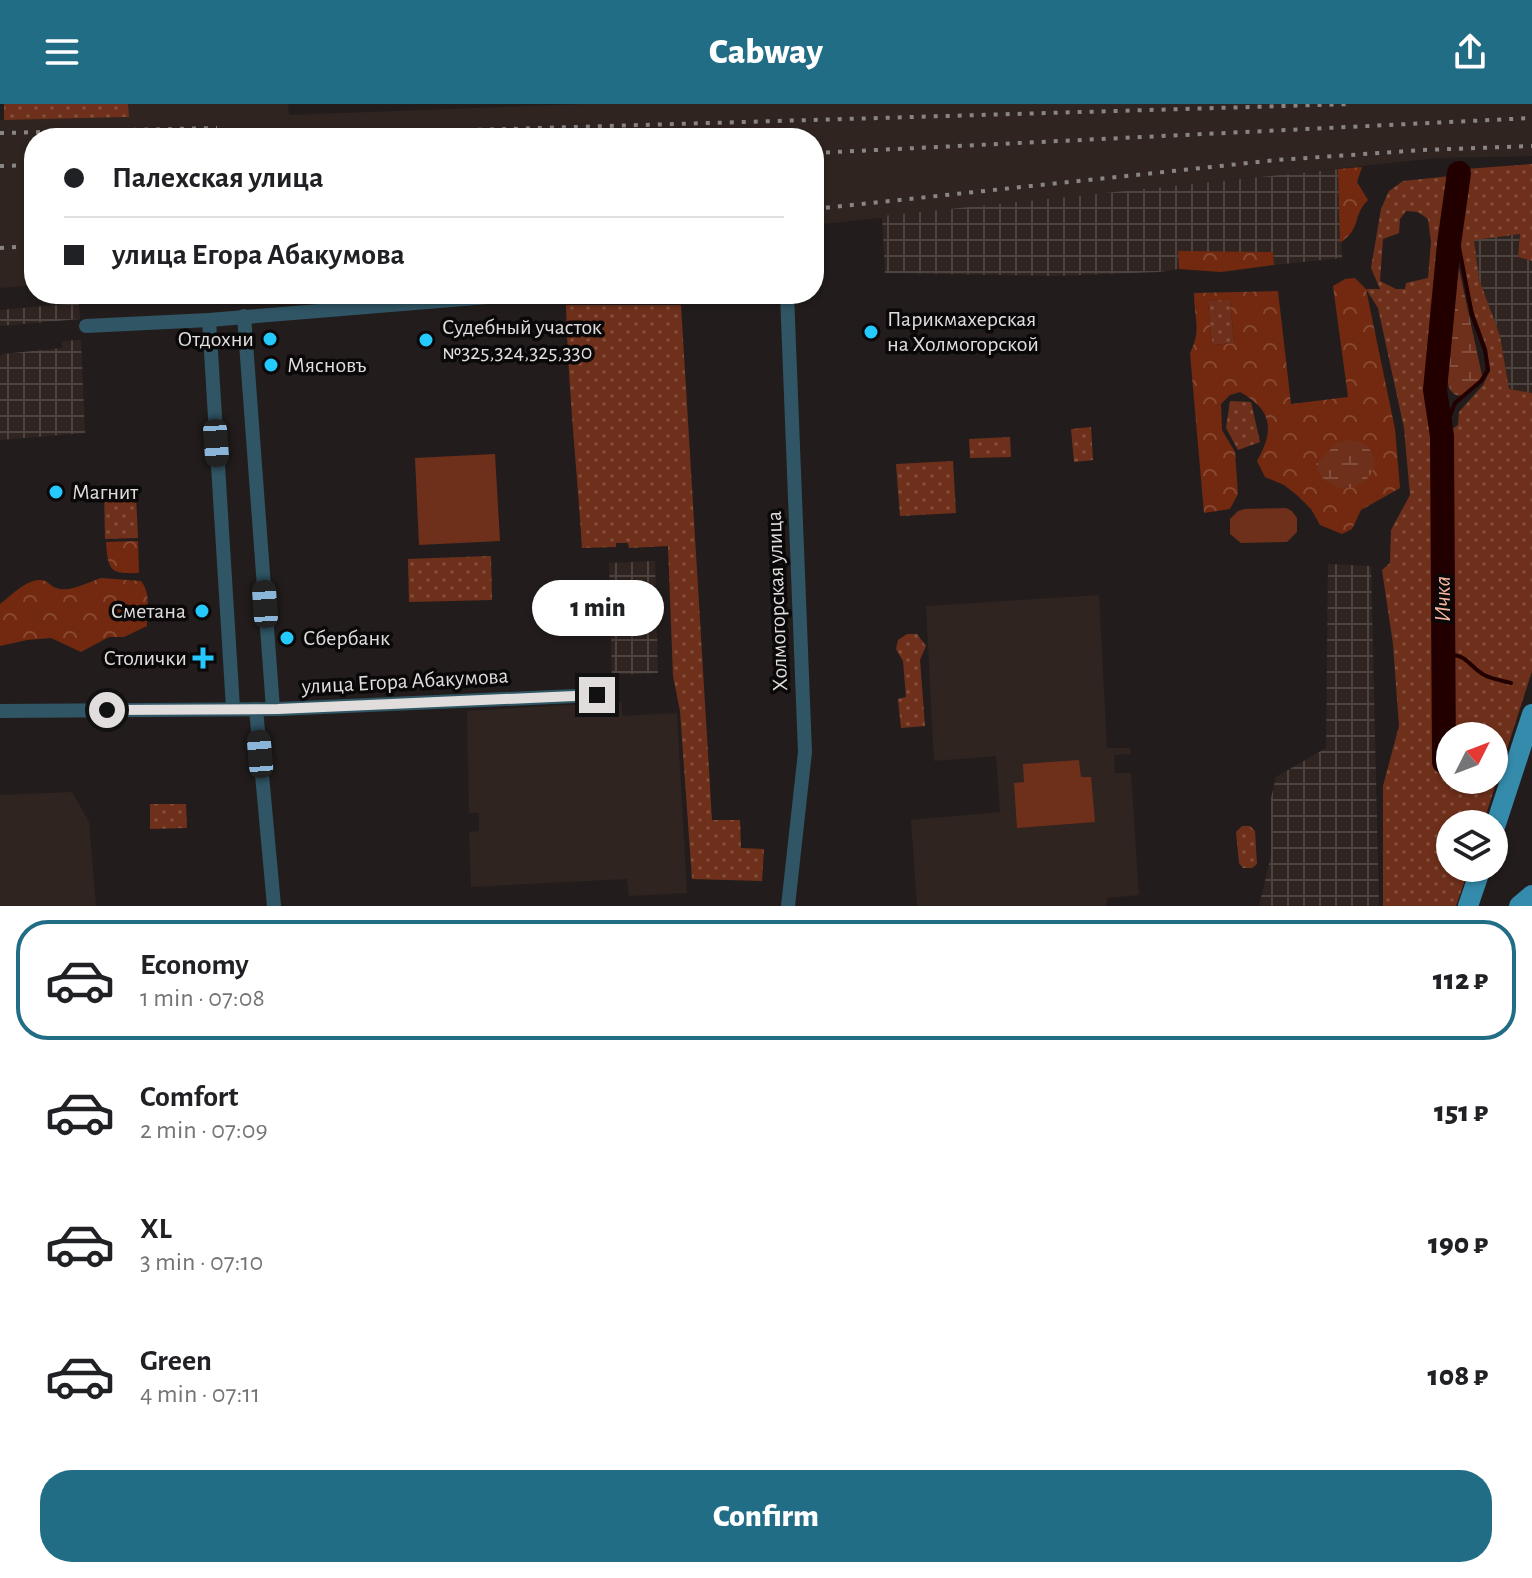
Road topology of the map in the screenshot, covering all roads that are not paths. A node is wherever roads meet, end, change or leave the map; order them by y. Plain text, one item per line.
1 (397, 304) edge
2 (787, 304) edge
3 (244, 316) junction
4 (209, 320) junction
5 (86, 326) dead end
6 (597, 695) dead end
7 (233, 708) junction
8 (256, 709) junction
9 (273, 709) junction
10 (0, 711) edge
11 (1532, 714) edge
12 (1501, 810) edge
13 (1476, 882) edge
14 (1532, 895) edge
15 (274, 906) edge
16 (788, 906) edge
17 (1468, 906) edge
18 (1519, 906) edge

1 - 3 street
2 - 16 street, Холмогорская улица
3 - 4 street
3 - 9 street, улица Егора Абакумова
4 - 5 street
4 - 7 street
6 - 9 street, улица Егора Абакумова
7 - 8 street
7 - 10 street
8 - 9 street
8 - 15 street
11 - 12 main road
13 - 17 main road
14 - 18 main road

